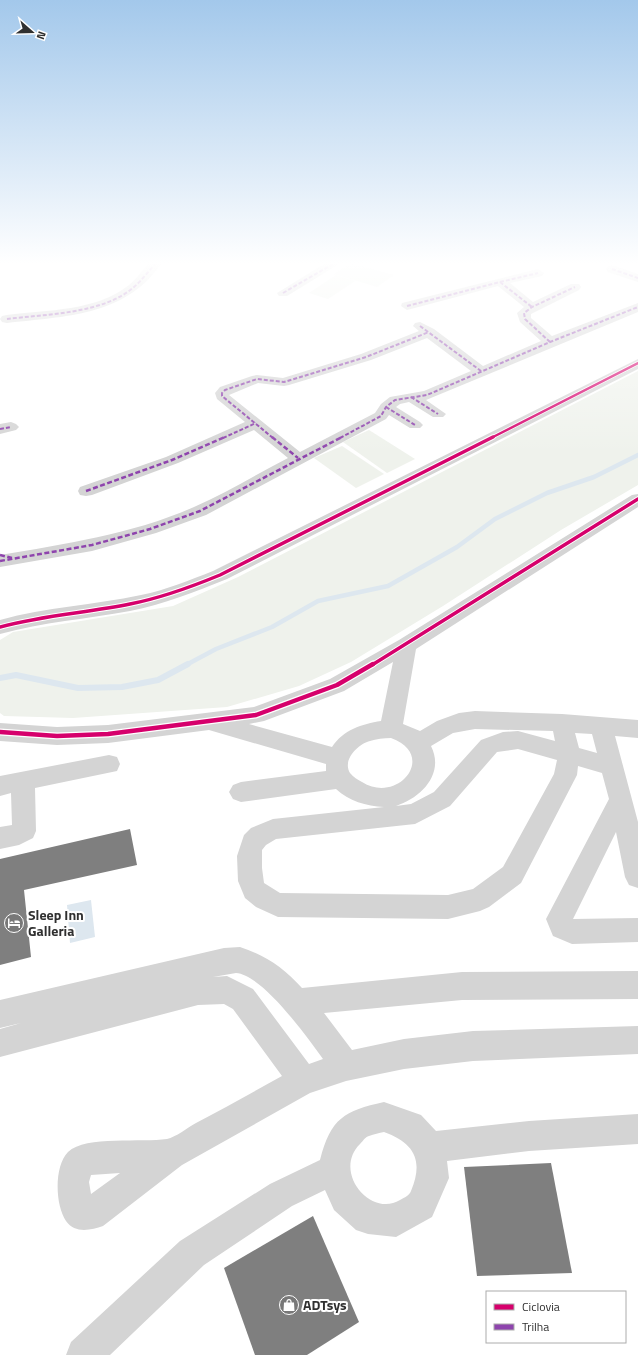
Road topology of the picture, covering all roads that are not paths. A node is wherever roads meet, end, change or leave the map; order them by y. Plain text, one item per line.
1 (534, 327) edge
2 (587, 327) edge
3 (550, 342) junction
4 (638, 363) edge
5 (481, 371) junction
6 (411, 397) junction
7 (386, 407) junction
8 (438, 414) dead end
9 (256, 423) junction
10 (415, 425) dead end
11 (298, 458) junction
12 (86, 491) dead end
13 (638, 499) edge
14 (5, 558) edge
15 (0, 627) edge
16 (406, 645) junction
17 (210, 722) junction
18 (562, 723) junction
19 (601, 726) junction
20 (391, 729) junction
21 (638, 729) edge
22 (0, 732) edge
23 (418, 743) junction
24 (569, 755) junction
25 (109, 764) dead end
26 (613, 767) junction
27 (339, 768) junction
28 (23, 782) junction
29 (0, 786) edge
30 (241, 792) dead end
31 (621, 799) junction
32 (0, 838) edge
33 (638, 876) edge
34 (638, 930) edge
35 (638, 984) edge
36 (298, 1002) junction
37 (0, 1014) edge
38 (638, 1040) edge
39 (0, 1043) edge
40 (346, 1066) junction
41 (303, 1081) junction
42 (638, 1129) edge
43 (430, 1147) junction
44 (171, 1154) dead end
45 (334, 1170) junction
46 (84, 1355) edge

1 - 3 street
2 - 3 street
3 - 5 street
4 - 15 street
5 - 6 street
5 - 9 street
6 - 7 street
6 - 8 street
7 - 10 street
7 - 11 street
9 - 11 street
9 - 12 street
11 - 14 street
13 - 16 street
16 - 17 street
16 - 20 street
17 - 22 street
17 - 27 street
18 - 19 street
18 - 23 street
18 - 24 street
19 - 21 street
19 - 26 street
20 - 23 street
20 - 27 street
23 - 27 street
24 - 24 street
24 - 26 street
25 - 28 street
26 - 31 street
27 - 30 street
28 - 29 street
28 - 32 street
31 - 33 street
31 - 34 street
35 - 36 street
36 - 37 street
36 - 40 street
38 - 40 street
39 - 41 street
40 - 41 street
41 - 44 street
42 - 43 street
43 - 45 street
43 - 45 street
45 - 46 street

